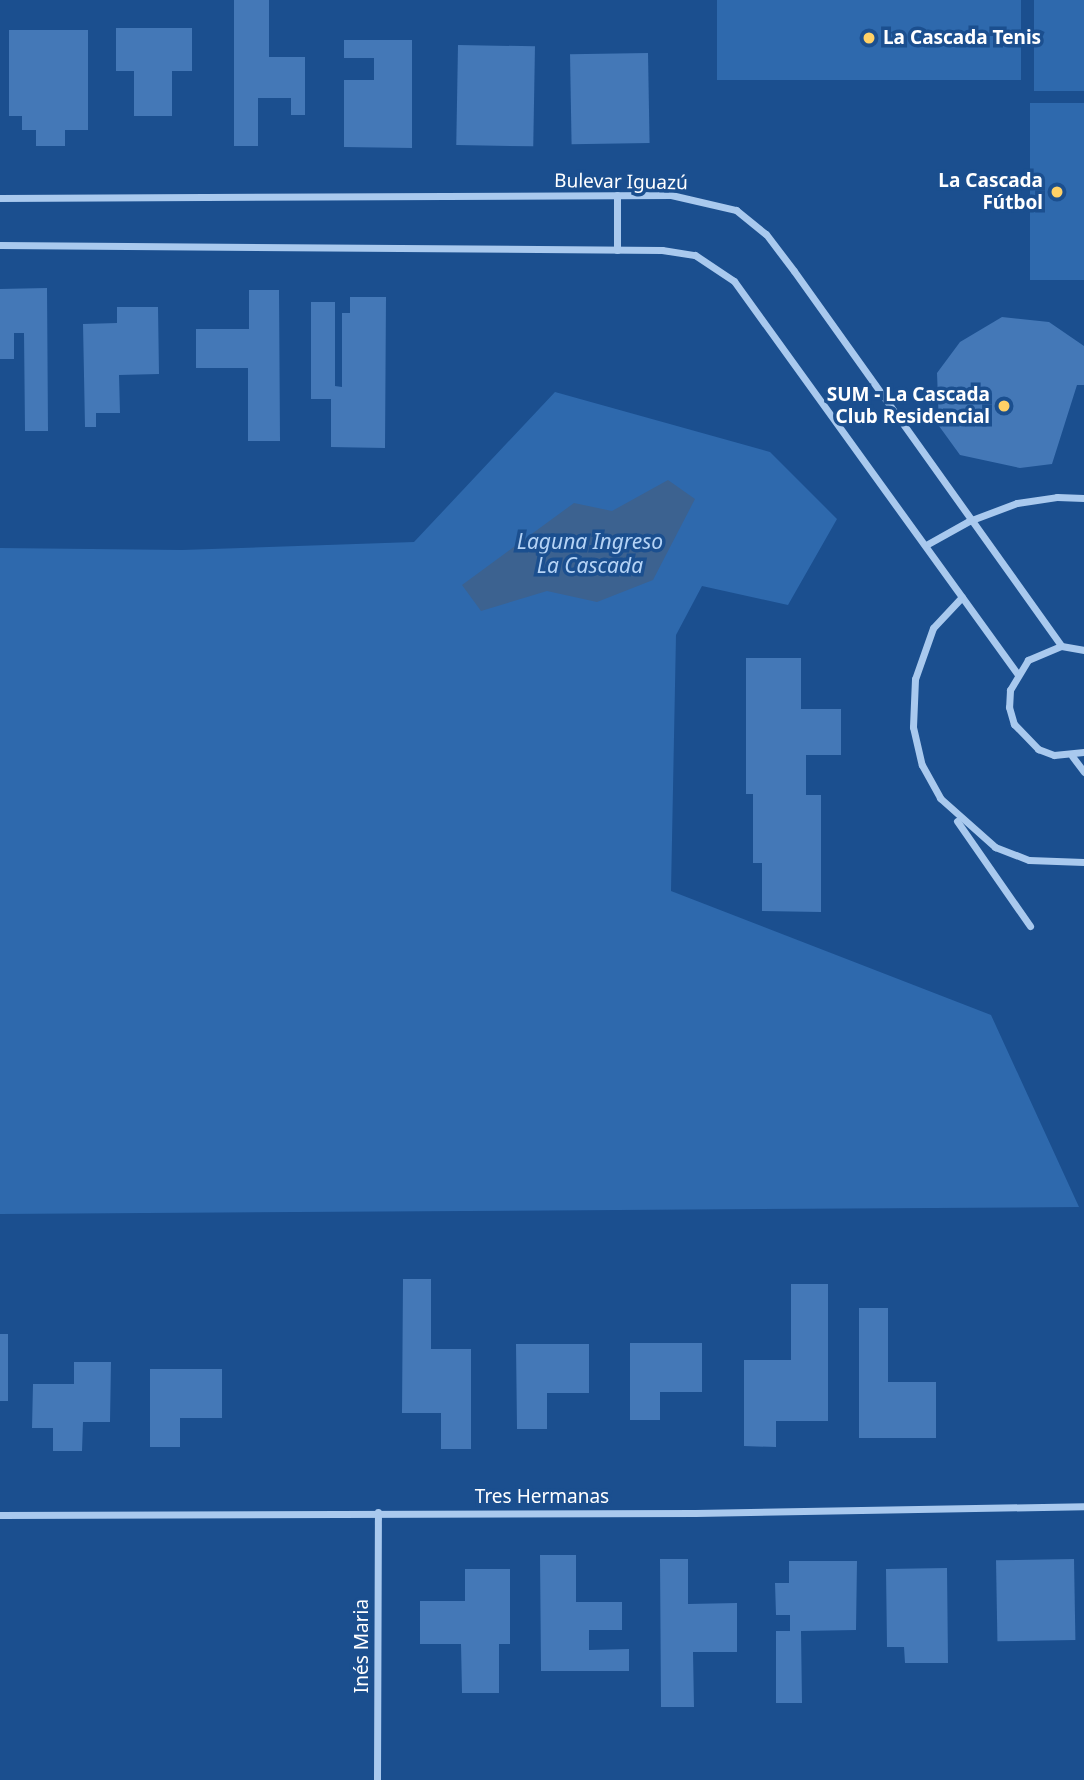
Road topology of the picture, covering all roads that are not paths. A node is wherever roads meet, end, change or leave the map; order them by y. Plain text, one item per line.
1 (617, 195) junction
2 (0, 198) edge
3 (0, 245) edge
4 (617, 250) junction
5 (1084, 498) edge
6 (969, 521) junction
7 (926, 545) junction
8 (962, 597) junction
9 (1061, 646) junction
10 (1084, 650) edge
11 (1017, 674) junction
12 (1084, 752) edge
13 (1072, 756) junction
14 (1084, 772) edge
15 (940, 798) junction
16 (1084, 862) edge
17 (1030, 926) dead end
18 (1084, 1506) edge
19 (378, 1512) junction
20 (0, 1515) edge
21 (377, 1780) edge

1 - 2 street, Bulevar Iguazú
1 - 4 street
1 - 6 street, Bulevar Iguazú
3 - 4 street
4 - 7 street
5 - 6 street
6 - 7 street
6 - 9 street, Bulevar Iguazú
7 - 8 street
8 - 11 street
8 - 15 street
9 - 10 street
9 - 11 street
11 - 13 street
12 - 13 street
13 - 14 street
15 - 16 street
15 - 17 street
18 - 19 street, Tres Hermanas
19 - 20 street, Tres Hermanas
19 - 21 street, Inés Maria

